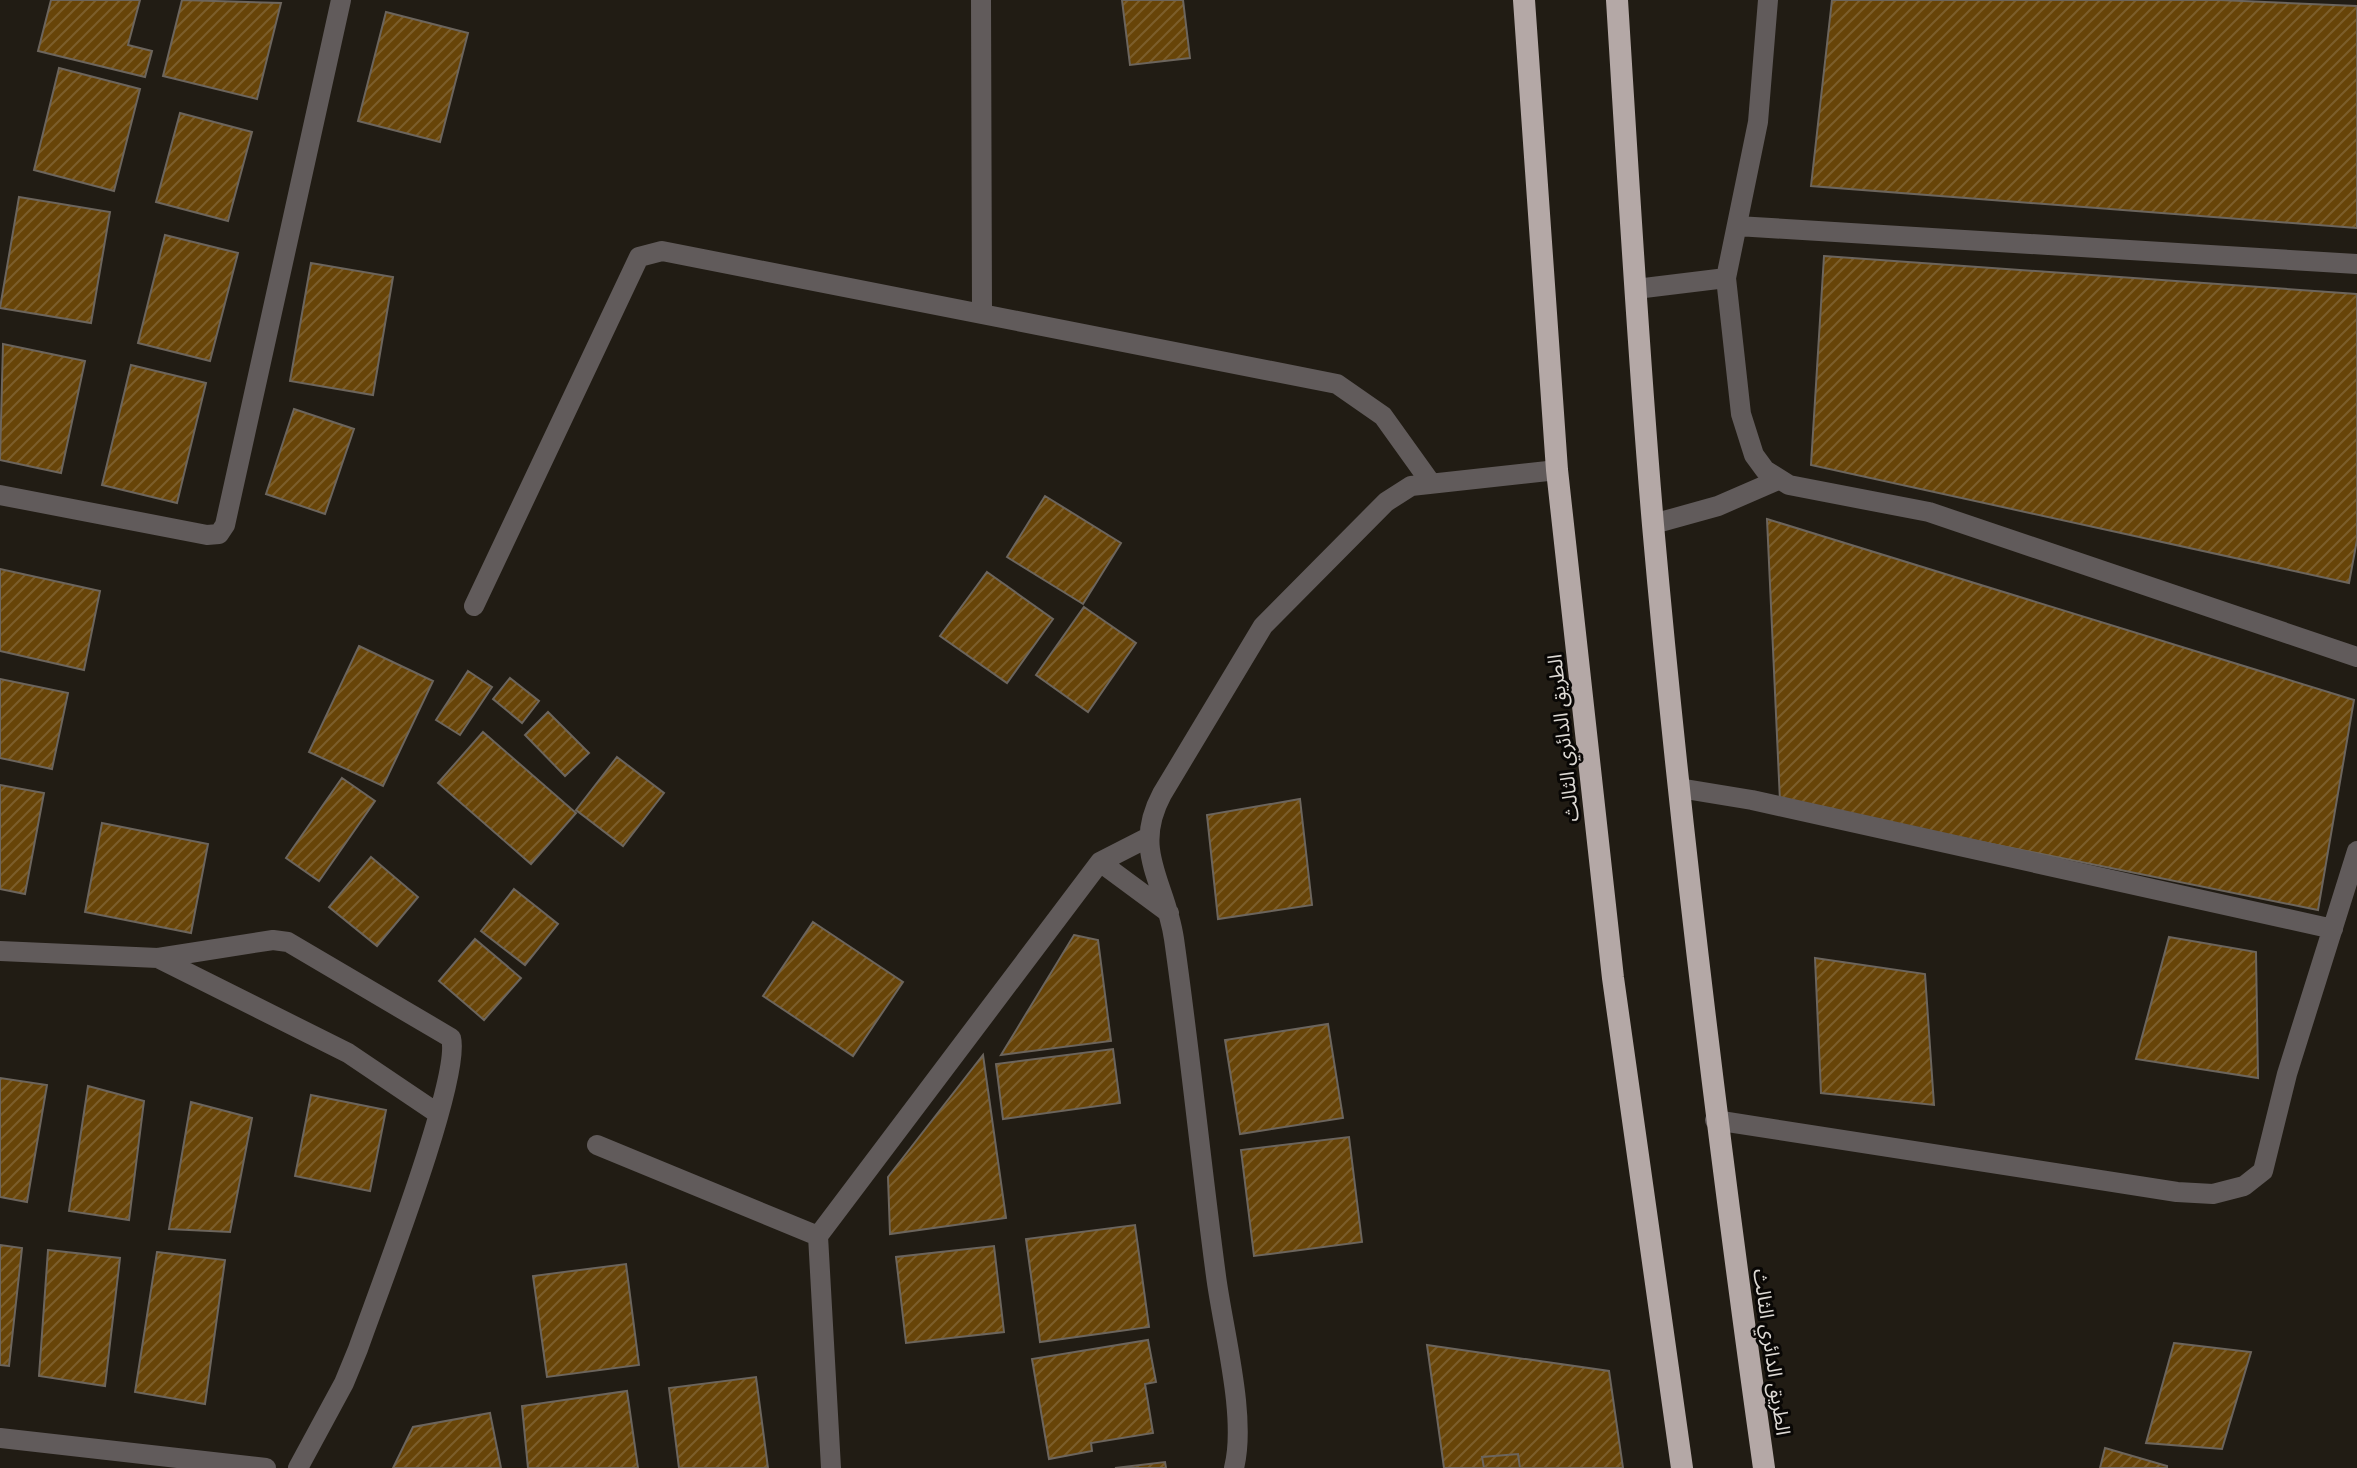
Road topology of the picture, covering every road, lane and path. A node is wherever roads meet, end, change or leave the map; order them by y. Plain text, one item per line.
1 (341, 0) edge
2 (981, 0) edge
3 (1524, 0) edge
4 (1617, 0) edge
5 (1768, 0) edge
6 (1737, 226) junction
7 (2357, 264) edge
8 (1726, 278) junction
9 (1636, 289) junction
10 (982, 313) junction
11 (1557, 470) junction
12 (1778, 480) junction
13 (1431, 483) junction
14 (0, 495) edge
15 (1653, 524) junction
16 (474, 606) dead end
17 (2357, 657) edge
18 (1679, 788) junction
19 (1147, 838) junction
20 (2357, 851) edge
21 (1100, 862) junction
22 (1169, 913) junction
23 (2333, 929) junction
24 (0, 951) edge
25 (158, 958) junction
26 (437, 1113) junction
27 (1715, 1120) junction
28 (597, 1145) dead end
29 (818, 1236) junction
30 (0, 1438) edge
31 (266, 1468) edge
32 (298, 1468) edge
33 (831, 1468) edge
34 (1234, 1468) edge
35 (1682, 1468) edge
36 (1764, 1468) edge

1 - 14 street
2 - 10 street
3 - 11 highway, الطريق الدائري الثالث
4 - 9 highway, الطريق الدائري الثالث
5 - 6 street
6 - 7 street
6 - 8 street
8 - 9 street
8 - 12 street
9 - 15 highway, الطريق الدائري الثالث
10 - 13 street
10 - 16 street
11 - 13 street
11 - 35 highway, الطريق الدائري الثالث
12 - 15 street
12 - 17 street
13 - 19 street
15 - 18 highway, الطريق الدائري الثالث
18 - 23 street
18 - 27 highway, الطريق الدائري الثالث
19 - 21 street
19 - 22 street
20 - 23 street
21 - 22 street
21 - 29 street
22 - 34 street
23 - 27 street
24 - 25 street
25 - 26 street
25 - 26 street
26 - 32 street
27 - 36 highway, الطريق الدائري الثالث
28 - 29 street
29 - 33 street
30 - 31 street

